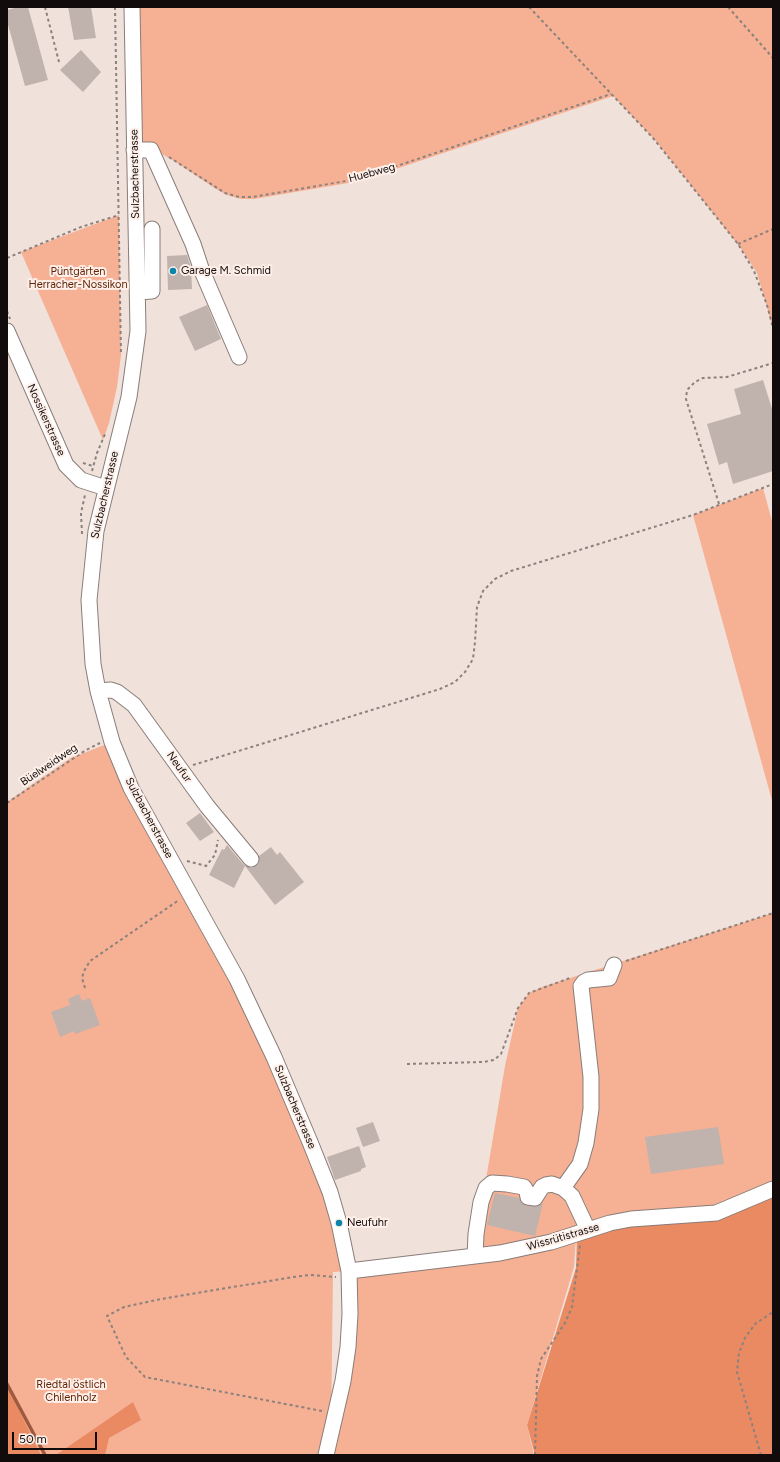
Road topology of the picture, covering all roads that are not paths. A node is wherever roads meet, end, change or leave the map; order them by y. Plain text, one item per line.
1 (132, 7) edge
2 (134, 150) junction
3 (152, 228) dead end
4 (138, 292) junction
5 (7, 331) edge
6 (238, 357) dead end
7 (106, 488) junction
8 (98, 691) junction
9 (252, 859) dead end
10 (614, 965) dead end
11 (563, 1188) junction
12 (773, 1189) edge
13 (585, 1231) junction
14 (475, 1256) junction
15 (341, 1273) junction
16 (326, 1455) edge

1 - 2 street, Sulzbacherstrasse
2 - 4 street, Sulzbacherstrasse
2 - 6 street
3 - 4 street
4 - 7 street, Sulzbacherstrasse
5 - 7 street, Nossikerstrasse
7 - 8 street, Sulzbacherstrasse
8 - 9 street, Neufur
8 - 15 street, Sulzbacherstrasse
10 - 11 street
11 - 13 street
11 - 14 street
12 - 13 street, Wissrütistrasse
13 - 14 street, Wissrütistrasse
14 - 15 street, Wissrütistrasse
15 - 16 street, Sulzbacherstrasse

